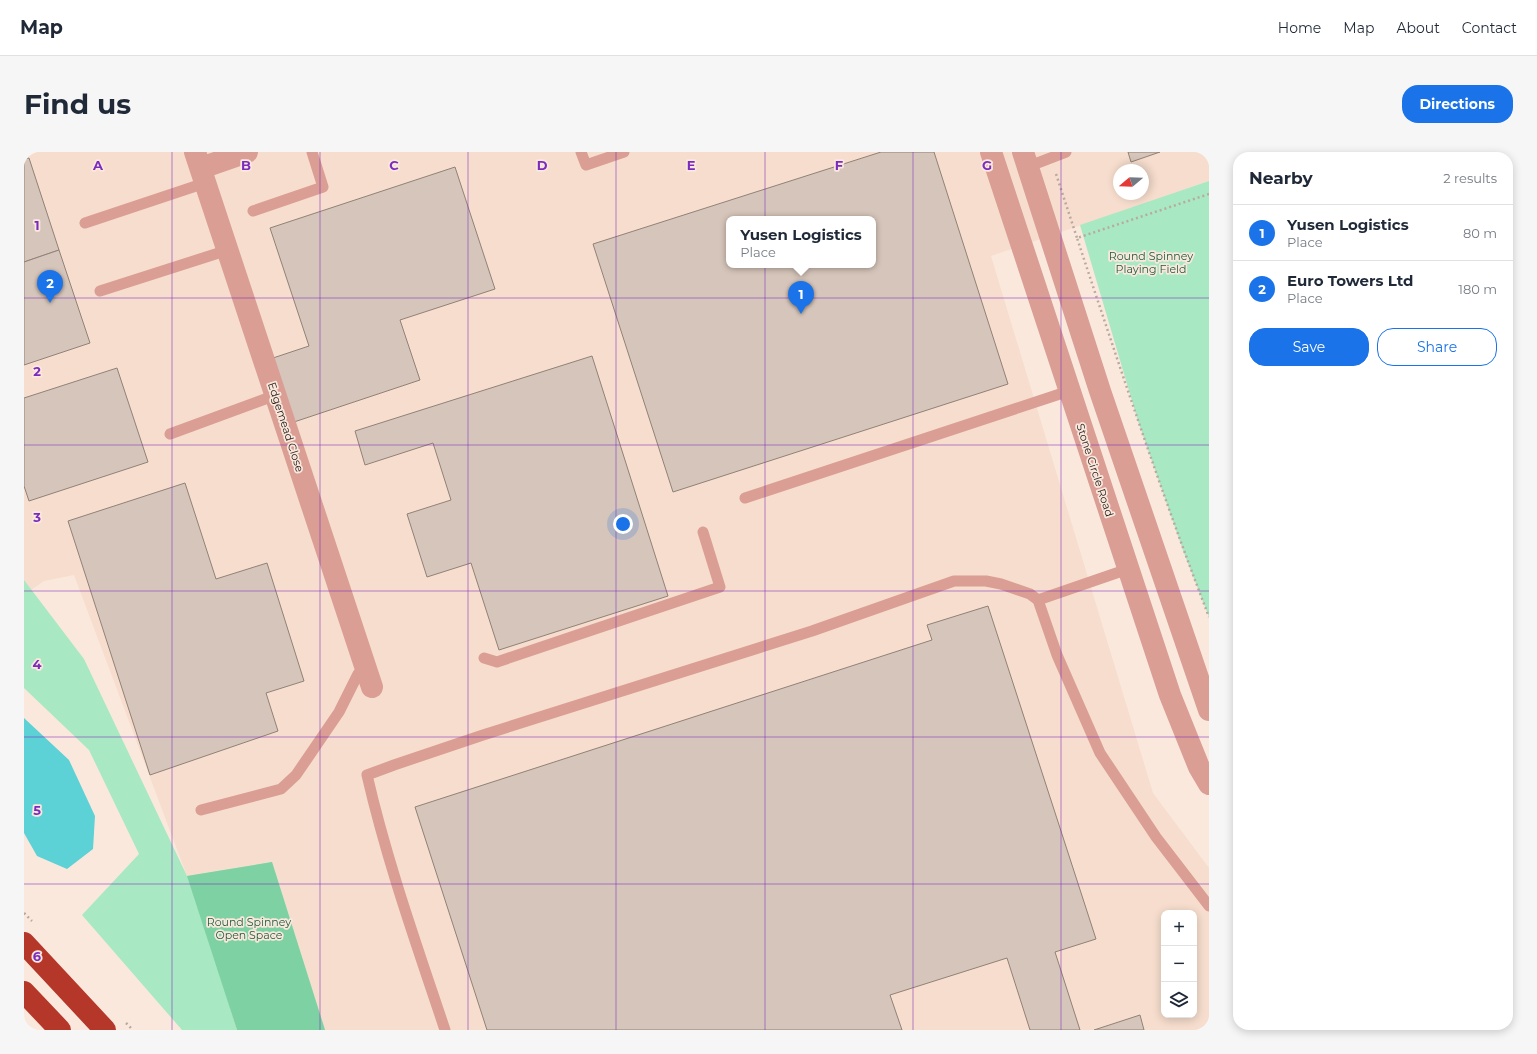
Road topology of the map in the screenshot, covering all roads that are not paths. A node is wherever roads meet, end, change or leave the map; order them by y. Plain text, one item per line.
1 (247, 152) edge
2 (312, 152) edge
3 (581, 152) edge
4 (624, 152) edge
5 (991, 152) edge
6 (1066, 152) edge
7 (1025, 160) edge
8 (200, 168) edge
9 (253, 211) dead end
10 (85, 223) dead end
11 (228, 250) junction
12 (100, 291) dead end
13 (1069, 391) junction
14 (276, 395) junction
15 (170, 434) dead end
16 (745, 498) dead end
17 (703, 532) dead end
18 (1128, 569) junction
19 (1038, 600) junction
20 (484, 658) dead end
21 (365, 666) junction
22 (372, 687) dead end
23 (1209, 710) edge
24 (1209, 784) edge
25 (201, 810) dead end
26 (1209, 906) edge
27 (24, 943) edge
28 (24, 992) edge
29 (60, 1030) edge
30 (105, 1030) edge
31 (445, 1030) edge

1 - 8 street
2 - 9 lane
3 - 4 lane
5 - 13 street, Stone Circle Road
6 - 7 lane
7 - 23 street
8 - 10 lane
8 - 11 street, Edgemead Close
11 - 12 lane
11 - 14 street, Edgemead Close
13 - 16 lane
13 - 18 street, Stone Circle Road
14 - 15 lane
14 - 21 street, Edgemead Close
17 - 20 lane
18 - 19 lane
18 - 24 street, Stone Circle Road
19 - 26 lane
19 - 31 lane
21 - 22 street, Edgemead Close
21 - 25 lane
27 - 30 highway
28 - 29 highway

